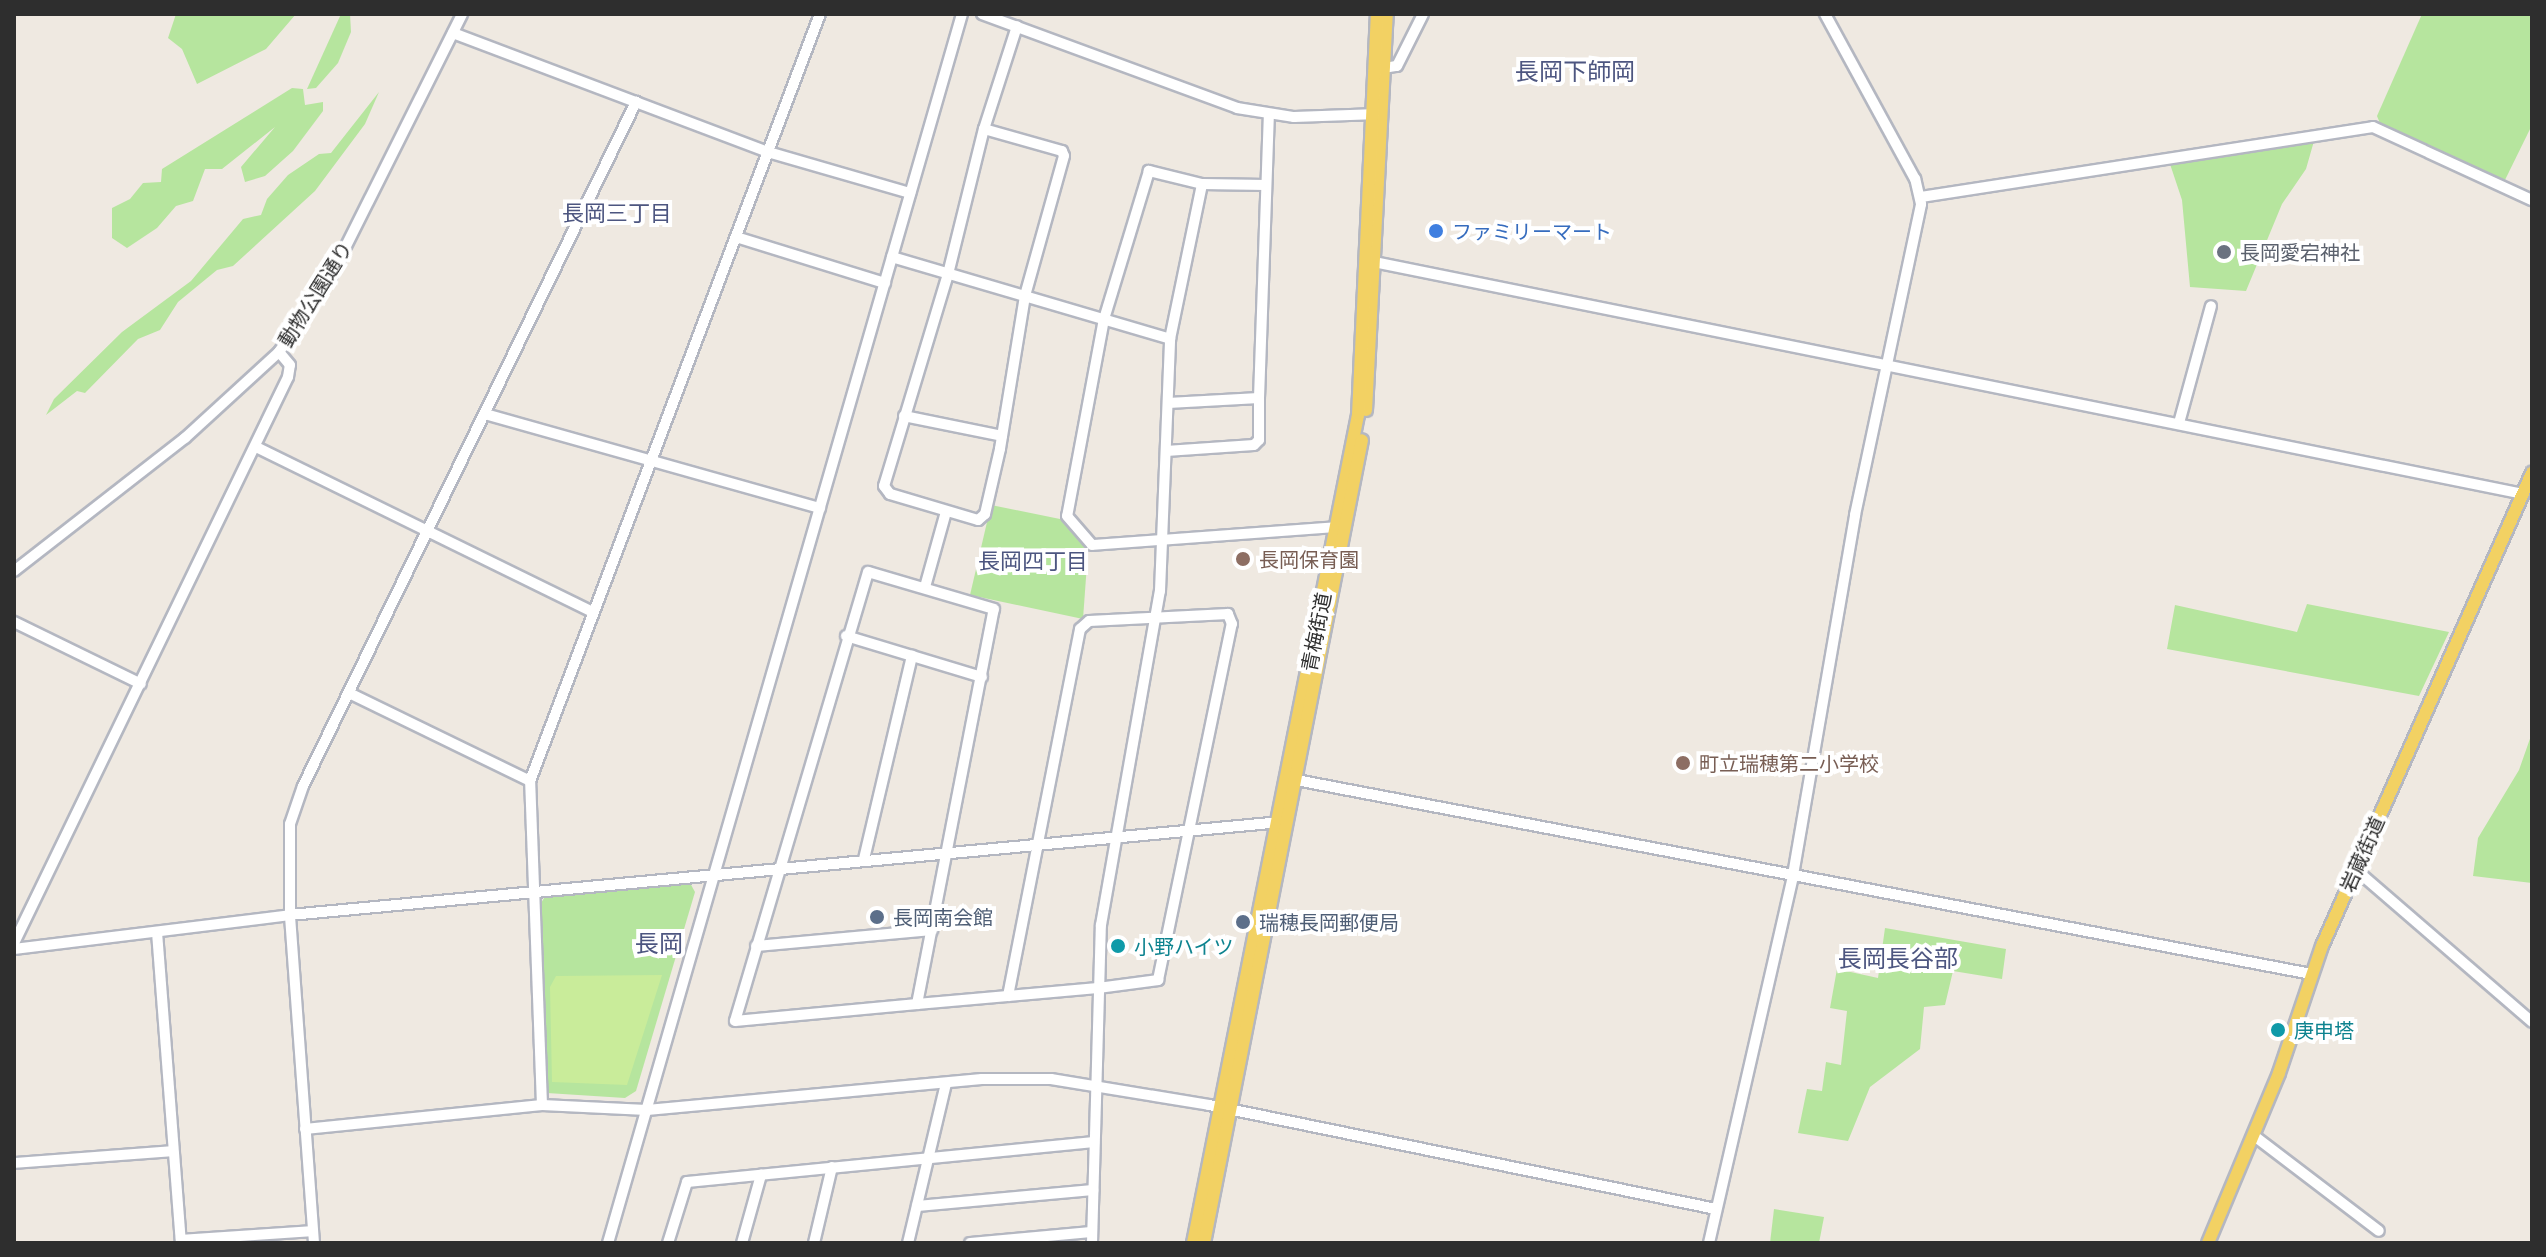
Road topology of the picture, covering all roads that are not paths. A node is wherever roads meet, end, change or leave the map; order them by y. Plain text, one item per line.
1 (462, 14) edge
2 (820, 14) edge
3 (962, 14) edge
4 (982, 14) edge
5 (1377, 14) edge
6 (1387, 14) edge
7 (1423, 14) edge
8 (1825, 14) edge
9 (1017, 26) junction
10 (453, 33) junction
11 (1380, 69) junction
12 (636, 102) junction
13 (1378, 114) junction
14 (1269, 115) junction
15 (984, 129) junction
16 (768, 152) junction
17 (1202, 184) junction
18 (1266, 185) junction
19 (910, 193) junction
20 (1921, 197) junction
21 (2532, 200) edge
22 (736, 237) junction
23 (892, 257) junction
24 (1372, 262) junction
25 (948, 274) junction
26 (885, 283) junction
27 (1025, 296) junction
28 (2211, 306) dead end
29 (1104, 319) junction
30 (1170, 339) junction
31 (279, 352) junction
32 (1886, 364) junction
33 (1259, 398) junction
34 (1168, 403) junction
35 (485, 414) junction
36 (904, 416) junction
37 (2179, 423) junction
38 (1002, 436) junction
39 (256, 447) junction
40 (1166, 451) junction
41 (652, 461) junction
42 (2532, 473) edge
43 (2523, 494) junction
44 (820, 508) junction
45 (946, 512) junction
46 (1337, 527) junction
47 (428, 532) junction
48 (1162, 540) junction
49 (14, 571) edge
50 (925, 587) junction
51 (593, 612) junction
52 (1156, 617) junction
53 (14, 622) edge
54 (846, 636) junction
55 (912, 656) junction
56 (982, 677) junction
57 (141, 684) junction
58 (349, 693) junction
59 (1291, 778) junction
60 (530, 781) junction
61 (1282, 822) junction
62 (1190, 830) junction
63 (1116, 836) junction
64 (1039, 843) junction
65 (948, 851) junction
66 (864, 859) junction
67 (779, 866) junction
68 (2355, 869) junction
69 (716, 874) junction
70 (1793, 875) junction
71 (535, 891) junction
72 (290, 915) junction
73 (932, 930) junction
74 (157, 932) junction
75 (14, 946) edge
76 (756, 946) junction
77 (2311, 974) junction
78 (1098, 988) junction
79 (1008, 996) junction
80 (917, 1004) junction
81 (2532, 1022) edge
82 (946, 1083) junction
83 (1096, 1084) junction
84 (542, 1105) junction
85 (1225, 1109) junction
86 (647, 1110) junction
87 (305, 1129) junction
88 (2253, 1135) junction
89 (1094, 1142) junction
90 (173, 1151) junction
91 (929, 1158) junction
92 (14, 1163) edge
93 (832, 1167) junction
94 (761, 1175) junction
95 (1093, 1190) junction
96 (917, 1206) junction
97 (1716, 1209) junction
98 (313, 1231) junction
99 (2379, 1231) dead end
100 (1092, 1237) edge
101 (181, 1241) edge
102 (314, 1243) edge
103 (608, 1243) edge
104 (668, 1243) edge
105 (742, 1243) edge
106 (814, 1243) edge
107 (908, 1243) edge
108 (970, 1243) edge
109 (1193, 1243) edge
110 (1204, 1243) edge
111 (1709, 1243) edge
112 (2208, 1243) edge

1 - 10 street, 動物公園通り
2 - 16 street
3 - 19 street
4 - 9 street
5 - 11 main road, 青梅街道
6 - 11 main road, 青梅街道
7 - 11 street
8 - 20 street
9 - 14 street
9 - 15 street
10 - 12 street
10 - 31 street, 動物公園通り
11 - 13 main road, 青梅街道
12 - 16 street
12 - 35 street
13 - 14 street
13 - 24 main road, 青梅街道
14 - 18 street
15 - 25 street
15 - 27 street
16 - 19 street
16 - 22 street
17 - 18 street
17 - 29 street
17 - 30 street
18 - 33 street
19 - 23 street
20 - 21 street
20 - 32 street
22 - 26 street
22 - 41 street
23 - 25 street
23 - 26 street
24 - 32 street
24 - 46 main road, 青梅街道
24 - 59 main road, 青梅街道
25 - 27 street
25 - 36 street
26 - 44 street
27 - 29 street
27 - 38 street
28 - 37 street
29 - 30 street
29 - 48 street
30 - 34 street
31 - 39 street
31 - 49 street, 動物公園通り
32 - 37 street
32 - 70 street
33 - 34 street
33 - 40 street
34 - 40 street
35 - 41 street
35 - 47 street
36 - 38 street
36 - 45 street
37 - 43 street
38 - 45 street
39 - 47 street
39 - 57 street
40 - 48 street
41 - 44 street
41 - 51 street
42 - 43 main road, 岩蔵街道
43 - 68 main road, 岩蔵街道
44 - 69 street
45 - 50 street
46 - 48 street
46 - 59 main road, 青梅街道
47 - 51 street
47 - 58 street
48 - 52 street
50 - 54 street
50 - 56 street
51 - 60 street
52 - 62 street
52 - 63 street
52 - 64 street
53 - 57 street
54 - 55 street
54 - 67 street
55 - 56 street
55 - 66 street
56 - 65 street
57 - 75 street
58 - 60 street
58 - 72 street
59 - 61 main road, 青梅街道
59 - 70 street
60 - 71 street
61 - 62 street
61 - 85 main road, 青梅街道
62 - 63 street
62 - 78 street
63 - 64 street
63 - 78 street
64 - 65 street
64 - 79 street
65 - 66 street
65 - 73 street
66 - 67 street
67 - 69 street
67 - 76 street
68 - 77 main road, 岩蔵街道
68 - 81 street
69 - 71 street
69 - 86 street
70 - 77 street
70 - 97 street
71 - 72 street
71 - 84 street
72 - 74 street
72 - 87 street
73 - 76 street
73 - 80 street
74 - 75 street
74 - 90 street
76 - 80 street
77 - 88 main road, 岩蔵街道
78 - 79 street
78 - 83 street
79 - 80 street
82 - 83 street
82 - 86 street
82 - 91 street
83 - 85 street
83 - 89 street
84 - 86 street
84 - 87 street
85 - 97 street
85 - 109 main road, 青梅街道
85 - 110 main road, 青梅街道
86 - 103 street
87 - 98 street
88 - 99 street
88 - 112 main road, 岩蔵街道
89 - 91 street
89 - 95 street
90 - 92 street
90 - 101 street
91 - 93 street
91 - 96 street
93 - 94 street
93 - 106 street
94 - 104 street
94 - 105 street
95 - 96 street
95 - 100 street
96 - 107 street
97 - 111 street
98 - 101 street
98 - 102 street
100 - 108 street

